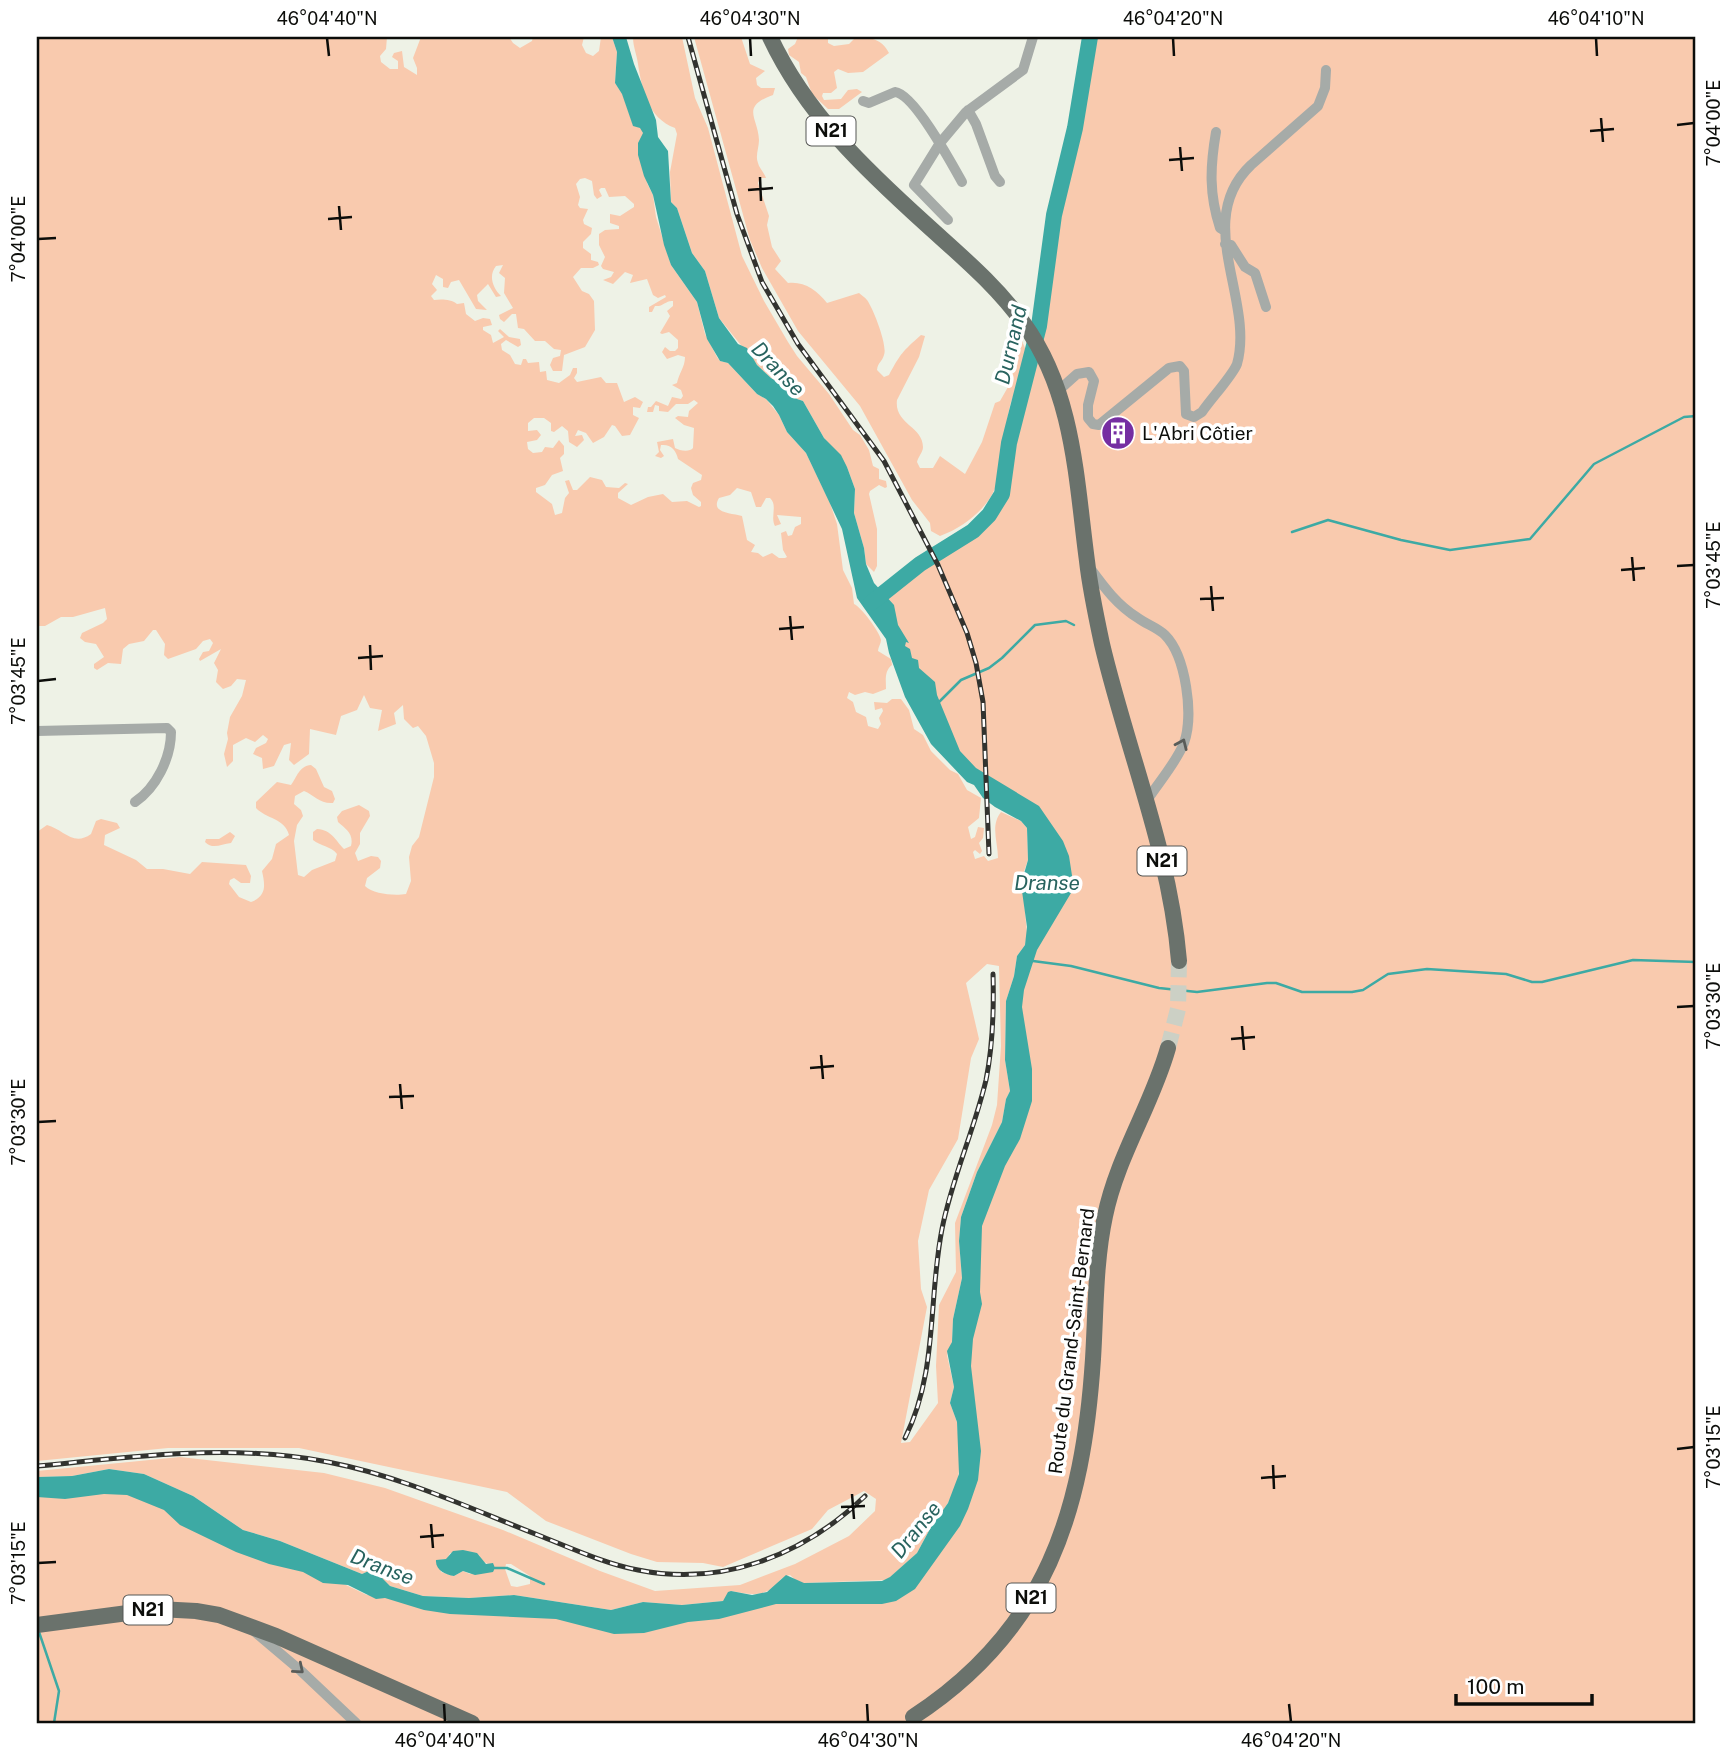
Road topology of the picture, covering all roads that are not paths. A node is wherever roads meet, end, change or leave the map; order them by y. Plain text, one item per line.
1 (770, 37) edge
2 (1033, 37) edge
3 (1326, 70) dead end
4 (863, 101) dead end
5 (967, 111) junction
6 (1216, 132) dead end
7 (940, 143) junction
8 (962, 182) dead end
9 (1000, 182) dead end
10 (948, 220) dead end
11 (1225, 231) junction
12 (1225, 244) junction
13 (1266, 307) dead end
14 (1055, 384) junction
15 (1087, 563) junction
16 (37, 731) edge
17 (135, 802) dead end
18 (1146, 802) junction
19 (1179, 961) tunnel mouth
20 (1168, 1048) tunnel mouth
21 (42, 1624) edge
22 (247, 1624) junction
23 (913, 1717) dead end
24 (356, 1723) edge
25 (472, 1723) edge

1 - 14 main road, N21
2 - 5 street
3 - 11 street
4 - 7 street
5 - 7 street
5 - 9 street
6 - 11 street
7 - 8 street
7 - 10 street
11 - 12 street
12 - 13 street
12 - 14 street
14 - 15 main road, N21
15 - 18 main road, N21
18 -> 15 street
16 - 17 street
18 - 19 main road, N21
20 - 23 main road, Route du Grand-Saint-Bernard / N21
21 - 22 main road, N21
22 -> 24 street
22 - 25 main road, N21

